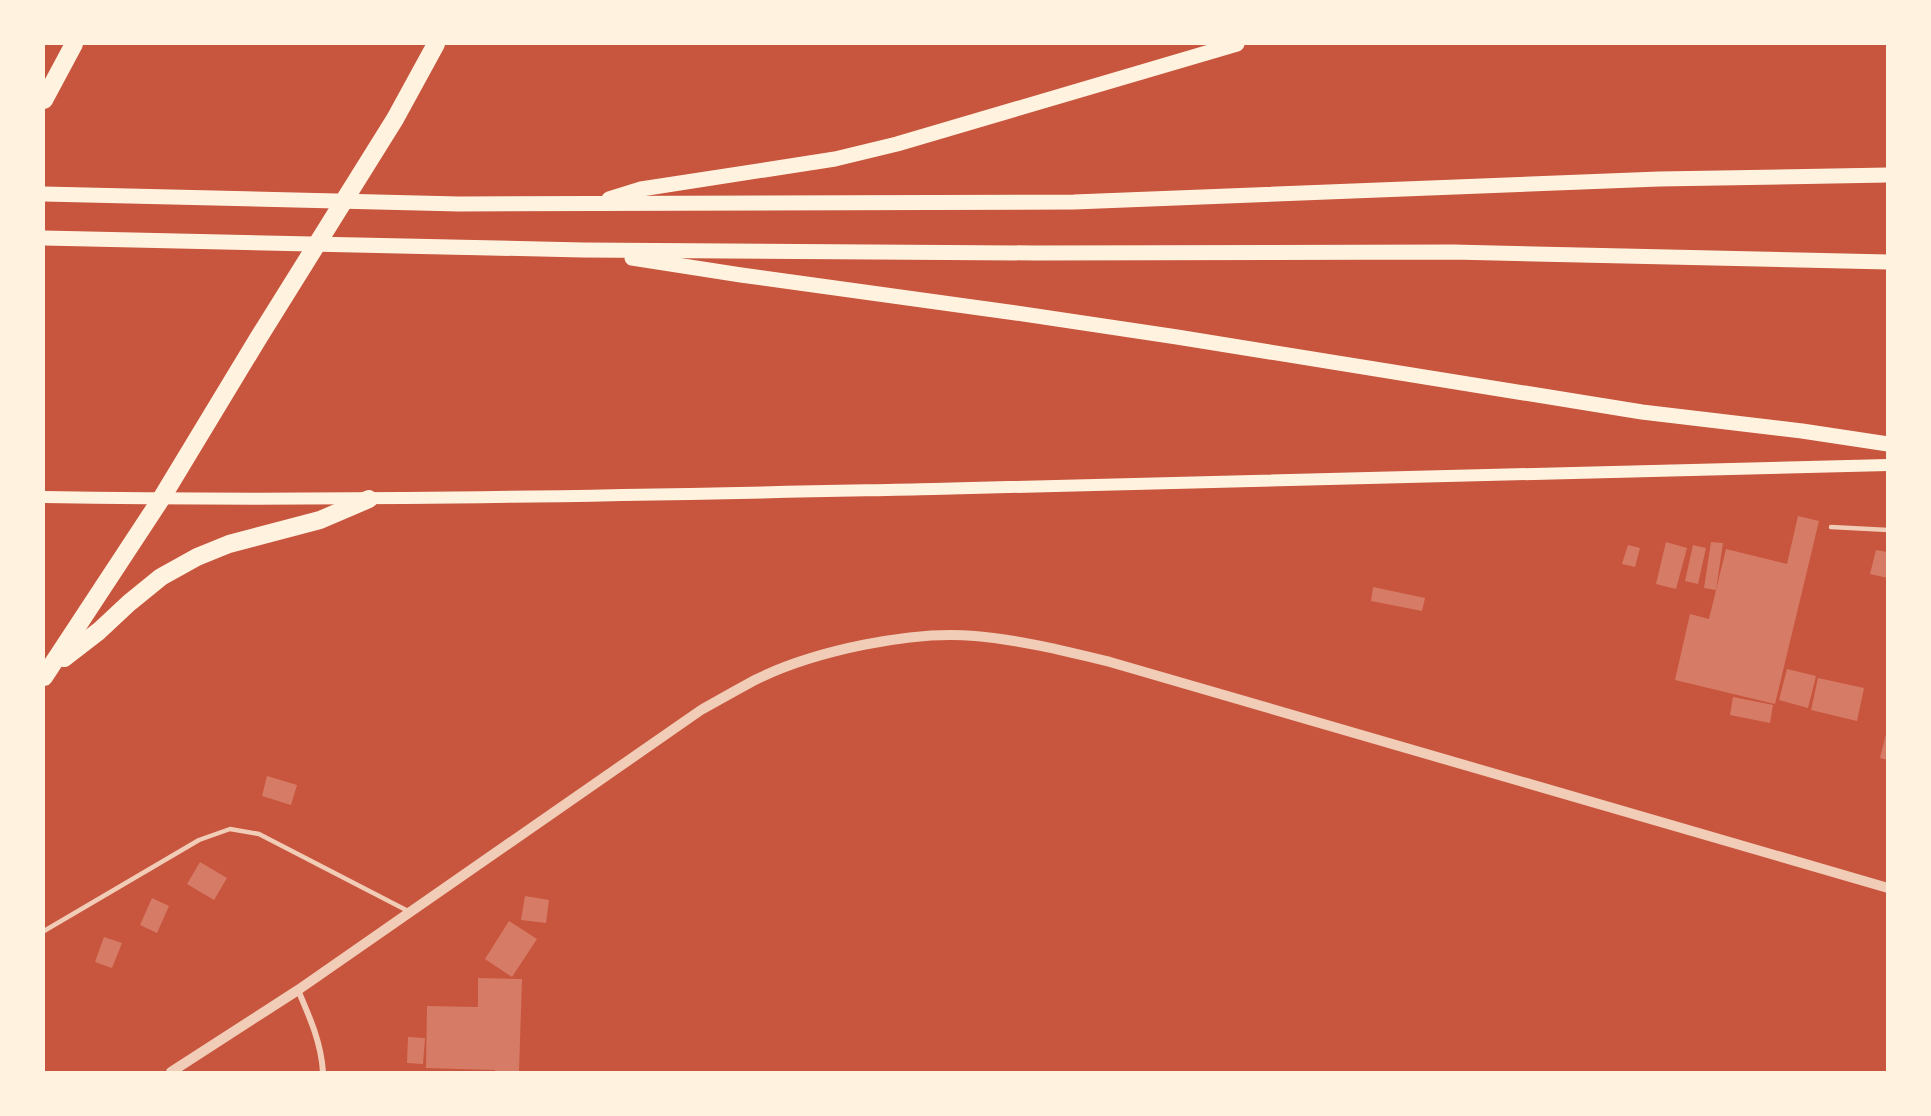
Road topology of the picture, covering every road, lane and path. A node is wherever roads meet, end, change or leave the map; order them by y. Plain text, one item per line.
1 (74, 44) edge
2 (436, 44) edge
3 (1237, 44) edge
4 (44, 100) edge
5 (1887, 176) edge
6 (44, 194) edge
7 (592, 204) junction
8 (44, 238) edge
9 (583, 250) junction
10 (1887, 262) edge
11 (1887, 444) edge
12 (1887, 465) edge
13 (44, 497) edge
14 (161, 499) junction
15 (369, 499) junction
16 (1831, 527) dead end
17 (1887, 530) edge
18 (48, 672) edge
19 (1887, 888) edge
20 (411, 912) junction
21 (44, 931) edge
22 (298, 990) junction
23 (171, 1072) edge
24 (323, 1072) edge

1 - 4 highway
2 - 14 highway
3 - 7 main road
5 - 7 main road
6 - 7 main road
8 - 9 main road
9 - 10 main road
9 - 11 main road
12 - 15 main road
13 - 14 main road
14 - 15 main road
14 - 18 highway
15 - 18 highway
16 - 17 lane
19 - 20 street
20 - 21 lane
20 - 22 street
22 - 23 street
22 - 24 street

